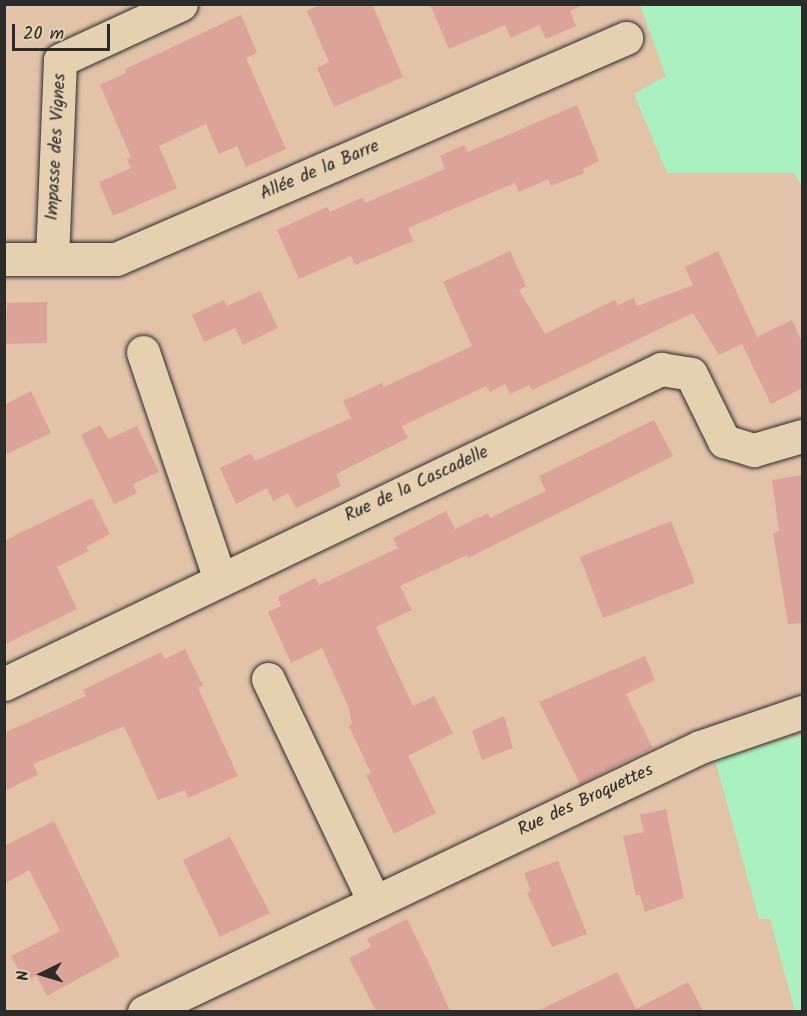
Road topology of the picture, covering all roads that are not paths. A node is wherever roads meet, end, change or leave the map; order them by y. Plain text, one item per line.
1 (181, 4) edge
2 (626, 38) dead end
3 (4, 259) edge
4 (52, 259) junction
5 (143, 352) dead end
6 (802, 436) edge
7 (220, 579) junction
8 (268, 679) dead end
9 (4, 684) edge
10 (802, 712) edge
11 (374, 901) junction
12 (144, 1011) edge

1 - 4 street, Impasse des Vignes
2 - 4 street, Allée de la Barre
3 - 4 street, Allée de la Barre
5 - 7 street
6 - 7 street, Rue de la Cascadelle
7 - 9 street, Rue de la Cascadelle
8 - 11 street
10 - 11 street, Rue des Broquettes
11 - 12 street, Rue des Broquettes

